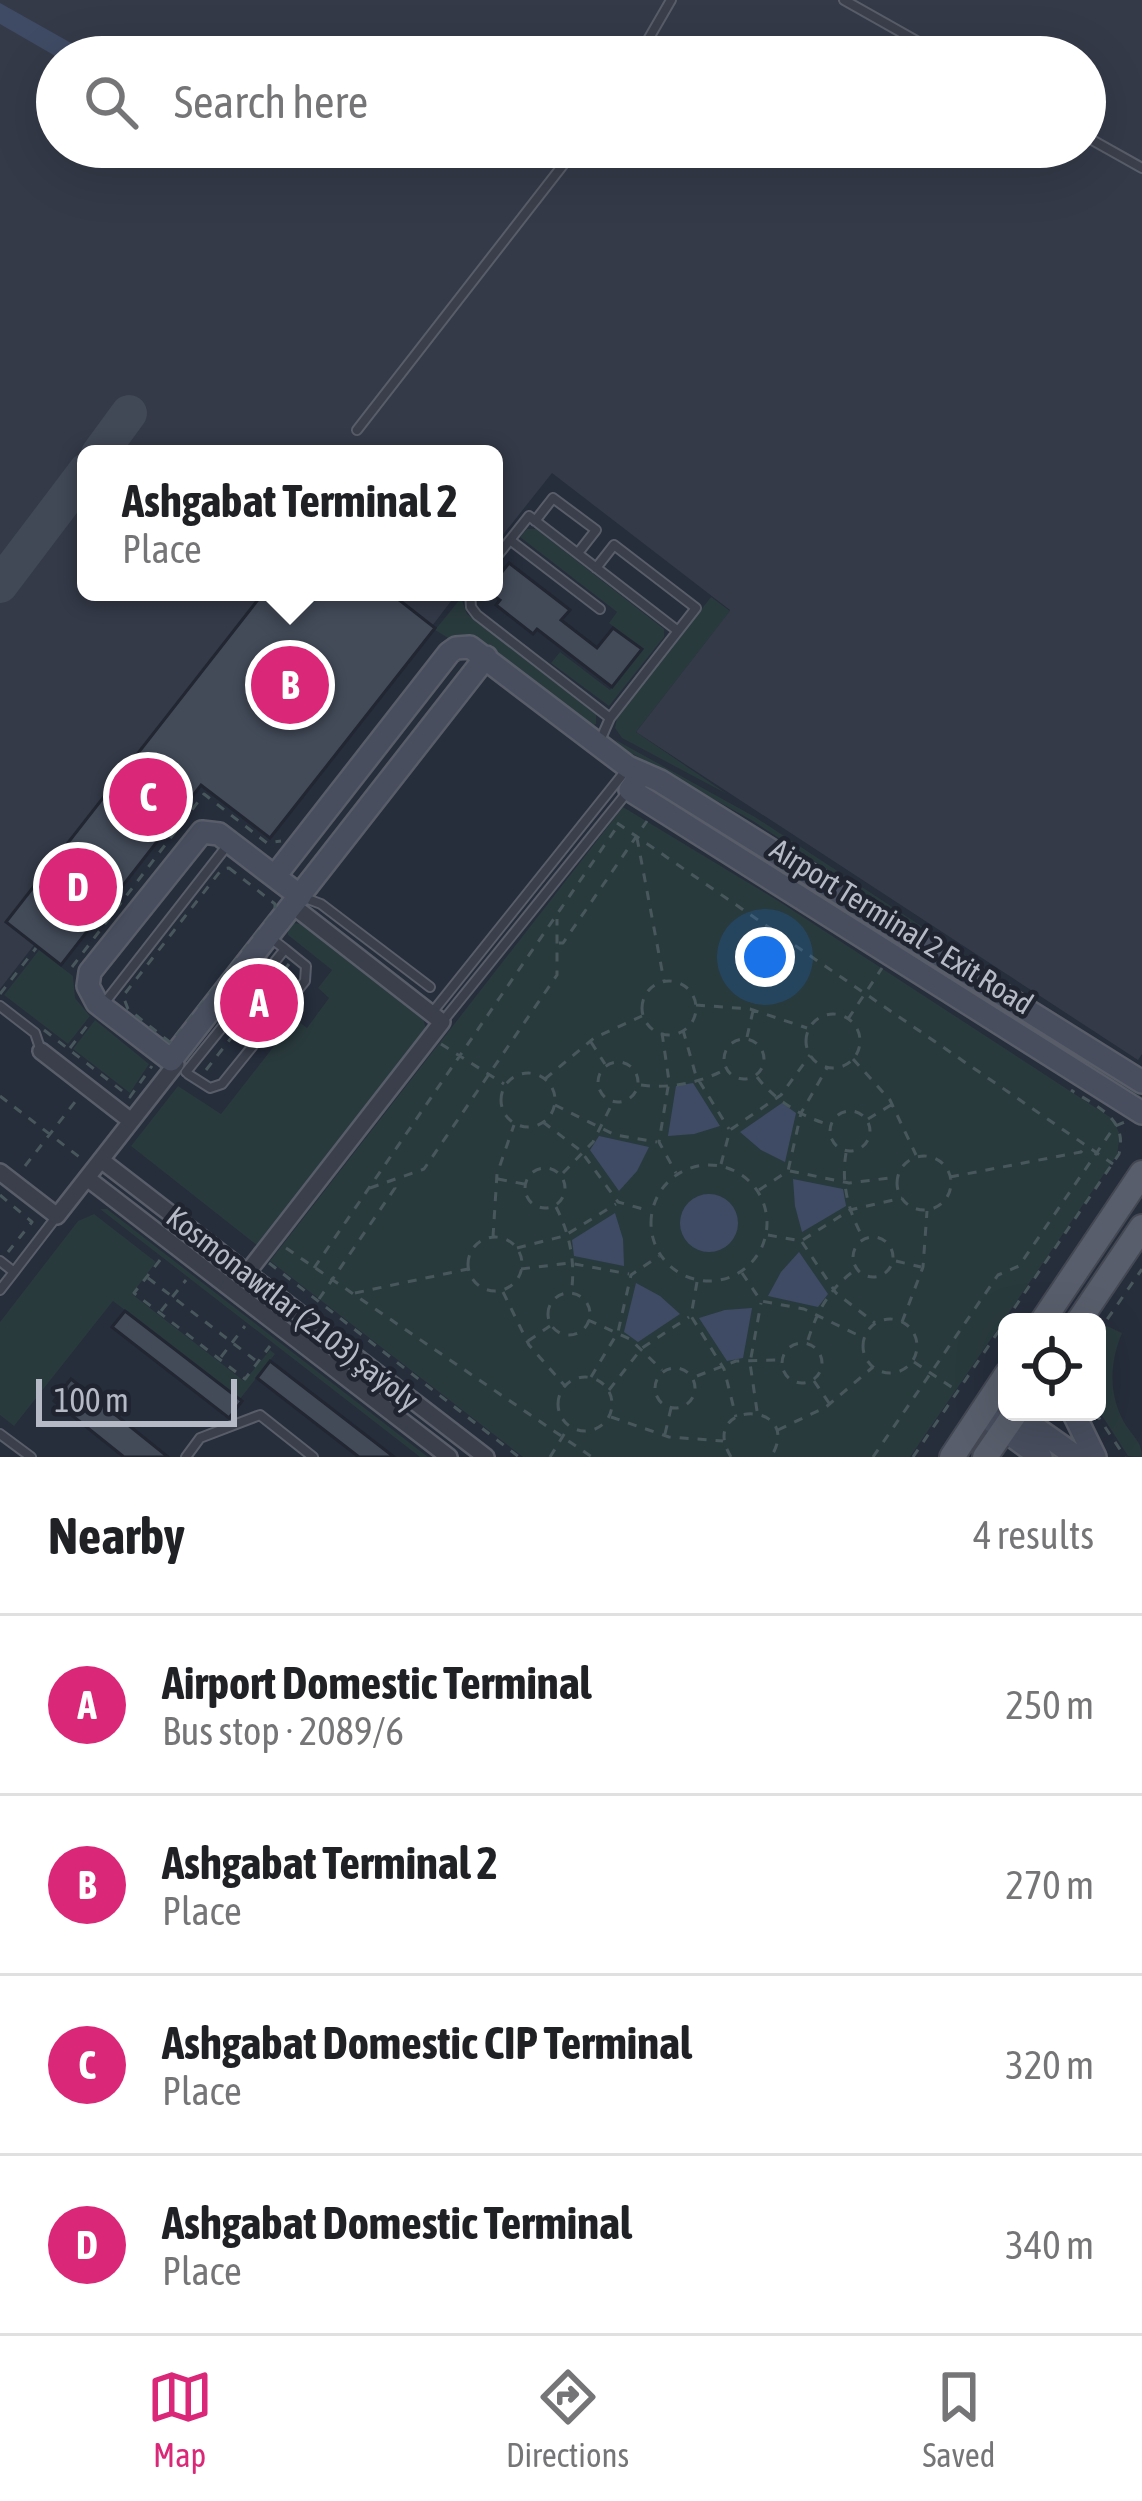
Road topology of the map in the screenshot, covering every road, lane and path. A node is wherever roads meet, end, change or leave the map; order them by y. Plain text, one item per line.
1 (670, 0) edge
2 (844, 0) edge
3 (650, 36) edge
4 (908, 36) edge
5 (1106, 148) edge
6 (561, 168) edge
7 (1142, 168) edge
8 (357, 430) dead end
9 (536, 521) junction
10 (510, 540) junction
11 (503, 549) edge
12 (578, 553) junction
13 (596, 568) junction
14 (471, 601) edge
15 (600, 609) dead end
16 (678, 631) junction
17 (486, 657) junction
18 (610, 718) junction
19 (598, 744) junction
20 (634, 785) junction
21 (611, 819) dead end
22 (619, 824) junction
23 (637, 836) junction
24 (281, 841) dead end
25 (274, 876) junction
26 (242, 878) dead end
27 (296, 901) junction
28 (555, 917) junction
29 (277, 942) junction
30 (557, 943) junction
31 (36, 948) dead end
32 (870, 958) dead end
33 (290, 963) dead end
34 (76, 977) dead end
35 (664, 981) junction
36 (430, 988) dead end
37 (0, 994) edge
38 (865, 994) junction
39 (696, 1005) junction
40 (0, 1006) edge
41 (95, 1010) junction
42 (753, 1010) junction
43 (643, 1015) junction
44 (436, 1018) junction
45 (848, 1019) junction
46 (34, 1022) dead end
47 (149, 1025) dead end
48 (809, 1028) junction
49 (683, 1030) junction
50 (662, 1034) junction
51 (747, 1038) junction
52 (436, 1041) dead end
53 (590, 1041) junction
54 (68, 1049) junction
55 (41, 1051) joint
56 (810, 1055) junction
57 (460, 1056) junction
58 (147, 1058) dead end
59 (853, 1059) junction
60 (606, 1065) junction
61 (178, 1066) junction
62 (828, 1068) junction
63 (725, 1069) junction
64 (205, 1072) dead end
65 (489, 1075) junction
66 (756, 1075) junction
67 (545, 1079) junction
68 (697, 1080) junction
69 (1058, 1081) dead end
70 (1142, 1082) edge
71 (638, 1084) junction
72 (505, 1085) junction
73 (669, 1085) junction
74 (0, 1096) edge
75 (778, 1098) junction
76 (74, 1102) dead end
77 (612, 1102) junction
78 (554, 1104) junction
79 (892, 1104) junction
80 (801, 1113) junction
81 (1134, 1116) edge
82 (867, 1120) junction
83 (131, 1121) junction
84 (543, 1122) junction
85 (515, 1124) junction
86 (830, 1125) junction
87 (1119, 1125) junction
88 (600, 1130) junction
89 (730, 1130) junction
90 (50, 1134) junction
91 (659, 1142) junction
92 (1086, 1146) junction
93 (846, 1151) junction
94 (1097, 1153) junction
95 (584, 1154) junction
96 (916, 1157) junction
97 (82, 1159) dead end
98 (101, 1160) junction
99 (1113, 1164) junction
100 (25, 1166) dead end
101 (721, 1166) junction
102 (788, 1171) junction
103 (0, 1172) edge
104 (1142, 1173) edge
105 (677, 1174) junction
106 (561, 1175) junction
107 (898, 1177) junction
108 (950, 1177) junction
109 (87, 1178) junction
110 (496, 1178) junction
111 (392, 1181) junction
112 (845, 1183) junction
113 (524, 1184) junction
114 (369, 1187) junction
115 (758, 1191) junction
116 (0, 1195) edge
117 (902, 1198) junction
118 (618, 1202) junction
119 (555, 1205) junction
120 (926, 1209) junction
121 (850, 1210) junction
122 (652, 1211) junction
123 (57, 1216) junction
124 (1142, 1227) edge
125 (567, 1234) junction
126 (766, 1235) junction
127 (493, 1237) junction
128 (864, 1239) junction
129 (801, 1241) junction
130 (279, 1244) dead end
131 (516, 1248) junction
132 (0, 1250) edge
133 (660, 1256) junction
134 (268, 1259) dead end
135 (160, 1260) dead end
136 (0, 1261) edge
137 (894, 1261) junction
138 (573, 1263) junction
139 (923, 1267) junction
140 (314, 1268) junction
141 (468, 1269) junction
142 (521, 1269) junction
143 (856, 1269) junction
144 (1142, 1269) edge
145 (14, 1272) junction
146 (741, 1272) junction
147 (247, 1273) junction
148 (631, 1275) junction
149 (147, 1277) junction
150 (185, 1280) dead end
151 (332, 1280) junction
152 (697, 1280) junction
153 (0, 1290) edge
154 (502, 1290) junction
155 (833, 1290) junction
156 (572, 1294) junction
157 (354, 1295) junction
158 (172, 1297) junction
159 (317, 1301) junction
160 (761, 1301) junction
161 (160, 1313) junction
162 (1048, 1313) edge
163 (1084, 1313) edge
164 (818, 1314) junction
165 (691, 1316) junction
166 (588, 1320) junction
167 (203, 1321) junction
168 (1106, 1321) edge
169 (902, 1322) junction
170 (875, 1324) junction
171 (245, 1326) dead end
172 (551, 1326) junction
173 (617, 1332) junction
174 (191, 1336) junction
175 (864, 1338) junction
176 (526, 1342) junction
177 (232, 1343) junction
178 (807, 1343) junction
179 (270, 1346) dead end
180 (641, 1348) junction
181 (220, 1359) junction
182 (750, 1359) junction
183 (781, 1360) junction
184 (912, 1360) junction
185 (257, 1363) junction
186 (722, 1365) junction
187 (873, 1367) junction
188 (663, 1371) junction
189 (930, 1373) junction
190 (591, 1378) junction
191 (693, 1378) junction
192 (813, 1380) junction
193 (565, 1386) junction
194 (609, 1390) junction
195 (958, 1391) junction
196 (830, 1404) junction
197 (671, 1408) junction
198 (758, 1413) junction
199 (609, 1417) junction
200 (736, 1417) junction
201 (998, 1417) edge
202 (1000, 1421) edge
203 (1011, 1421) edge
204 (1018, 1421) edge
205 (1077, 1421) edge
206 (1101, 1421) edge
207 (570, 1426) junction
208 (776, 1430) junction
209 (0, 1434) edge
210 (664, 1436) junction
211 (563, 1437) junction
212 (724, 1441) junction
213 (31, 1457) edge
214 (186, 1457) edge
215 (313, 1457) edge
216 (448, 1457) edge
217 (486, 1457) edge
218 (519, 1457) edge
219 (550, 1457) edge
220 (592, 1457) edge
221 (731, 1457) edge
222 (771, 1457) edge
223 (873, 1457) edge
224 (913, 1457) edge
225 (952, 1457) edge
226 (985, 1457) edge
227 (1041, 1457) edge
228 (1076, 1457) edge
229 (1095, 1457) edge
230 (1125, 1457) edge

1 - 3 lane
2 - 4 lane
5 - 7 lane
6 - 8 lane
9 - 10 lane
9 - 12 lane
9 - 12 lane
10 - 11 lane
10 - 15 lane
12 - 13 lane
13 - 16 lane
13 - 16 lane
14 - 18 lane
16 - 18 lane
17 - 19 street
17 - 25 street
17 - 27 street
18 - 19 lane
19 - 20 street
20 - 23 path
20 - 44 lane
20 - 44 lane
20 - 70 street
20 - 81 street, Airport Terminal 2 Exit Road
21 - 22 path
22 - 23 path
22 - 28 path
23 - 30 path
23 - 35 path
23 - 38 path
24 - 34 path
25 - 27 street
25 - 41 street
26 - 47 path
27 - 29 street
27 - 36 lane
27 - 44 street
28 - 30 path
28 - 57 path
29 - 61 street
29 - 61 lane
30 - 65 path
31 - 37 path
32 - 38 path
33 - 64 path
35 - 39 path
35 - 43 path
38 - 45 path
38 - 92 path
39 - 42 path
39 - 49 path
40 - 55 lane
41 - 54 path
41 - 61 street
42 - 48 path
42 - 51 path
43 - 50 path
43 - 53 path
44 - 147 street
45 - 48 path
45 - 59 path
46 - 54 path
48 - 56 path
49 - 50 path
49 - 68 path
50 - 73 path
51 - 63 path
51 - 66 path
52 - 57 path
53 - 60 path
53 - 67 path
54 - 58 path
55 - 83 street
56 - 62 path
56 - 75 path
57 - 65 path
57 - 114 path
59 - 62 path
59 - 79 path
60 - 71 path
60 - 77 path
61 - 83 street
62 - 80 path
63 - 66 path
63 - 68 path
65 - 72 path
65 - 111 path
66 - 75 path
67 - 72 path
67 - 78 path
68 - 73 path
68 - 89 path
69 - 87 path
71 - 73 path
71 - 77 path
72 - 85 path
73 - 91 path
74 - 90 path
75 - 80 path
75 - 89 path
76 - 90 path
77 - 88 path
78 - 84 path
78 - 88 path
79 - 82 path
79 - 96 path
80 - 86 path
80 - 102 path
81 - 87 path
82 - 86 path
82 - 93 path
83 - 98 street
84 - 85 path
84 - 95 path
85 - 110 path
86 - 93 path
87 - 94 path
87 - 99 path
88 - 91 path
88 - 95 path
89 - 101 path
90 - 97 path
90 - 100 path
91 - 105 path
92 - 94 path
92 - 108 path
93 - 112 path
94 - 99 path
94 - 189 path
95 - 106 path
95 - 118 path
96 - 107 path
96 - 108 path
98 - 109 street
98 - 147 street, Kosmonawtlar (2103) şaýoly
99 - 195 path
101 - 105 path
101 - 115 path
102 - 112 path
102 - 115 path
103 - 123 street
104 - 162 main road
105 - 122 path
106 - 113 path
106 - 119 path
107 - 112 path
107 - 117 path
108 - 120 path
109 - 123 street
109 - 216 street, Kosmonawtlar (2103) şaýoly
110 - 113 path
110 - 127 path
111 - 114 path
111 - 151 path
112 - 121 path
113 - 119 path
114 - 140 path
115 - 126 path
116 - 132 path
117 - 120 path
117 - 121 path
118 - 122 path
118 - 125 path
119 - 125 path
120 - 139 path
121 - 128 path
121 - 129 path
122 - 133 path
123 - 145 lane
124 - 163 main road
125 - 131 path
125 - 138 path
126 - 129 path
126 - 146 path
127 - 131 path
127 - 141 path
128 - 137 path
128 - 143 path
129 - 155 path
130 - 140 path
131 - 142 path
133 - 148 path
133 - 152 path
134 - 159 path
135 - 149 path
136 - 145 lane
137 - 139 path
137 - 143 path
138 - 142 path
138 - 148 path
138 - 156 path
139 - 169 path
140 - 151 path
141 - 154 path
141 - 157 path
142 - 154 path
143 - 155 path
144 - 168 path
145 - 153 lane
146 - 152 path
146 - 160 path
147 - 217 street, Kosmonawtlar (2103) şaýoly
148 - 173 path
149 - 158 path
149 - 161 path
150 - 158 path
151 - 157 path
151 - 159 path
152 - 165 path
154 - 176 path
155 - 164 path
155 - 170 path
156 - 166 path
156 - 172 path
157 - 211 path
158 - 161 path
158 - 167 path
159 - 218 path
160 - 164 path
160 - 182 path
161 - 174 path
164 - 175 path
164 - 178 path
165 - 180 path
165 - 186 path
166 - 172 path
166 - 173 path
167 - 174 path
167 - 177 path
169 - 170 path
169 - 184 path
170 - 175 path
171 - 177 path
172 - 176 path
173 - 180 path
173 - 190 path
174 - 181 path
175 - 187 path
176 - 193 path
177 - 181 path
177 - 185 path
178 - 183 path
178 - 192 path
179 - 185 path
180 - 188 path
180 - 194 path
181 - 185 path
182 - 183 path
182 - 186 path
182 - 198 path
183 - 192 path
184 - 187 path
184 - 189 path
186 - 191 path
186 - 200 path
187 - 196 path
188 - 191 path
188 - 197 path
189 - 195 path
189 - 223 path
190 - 193 path
190 - 194 path
191 - 197 path
192 - 196 path
193 - 207 path
194 - 199 path
195 - 224 path
196 - 208 path
197 - 210 path
198 - 200 path
198 - 208 path
199 - 207 path
199 - 210 path
200 - 212 path
201 - 225 main road
202 - 226 main road
203 - 227 street
204 - 228 street
205 - 229 street
206 - 230 path
207 - 211 path
208 - 222 path
209 - 213 lane
210 - 212 path
211 - 219 path
211 - 220 path
212 - 221 path
214 - 215 lane

